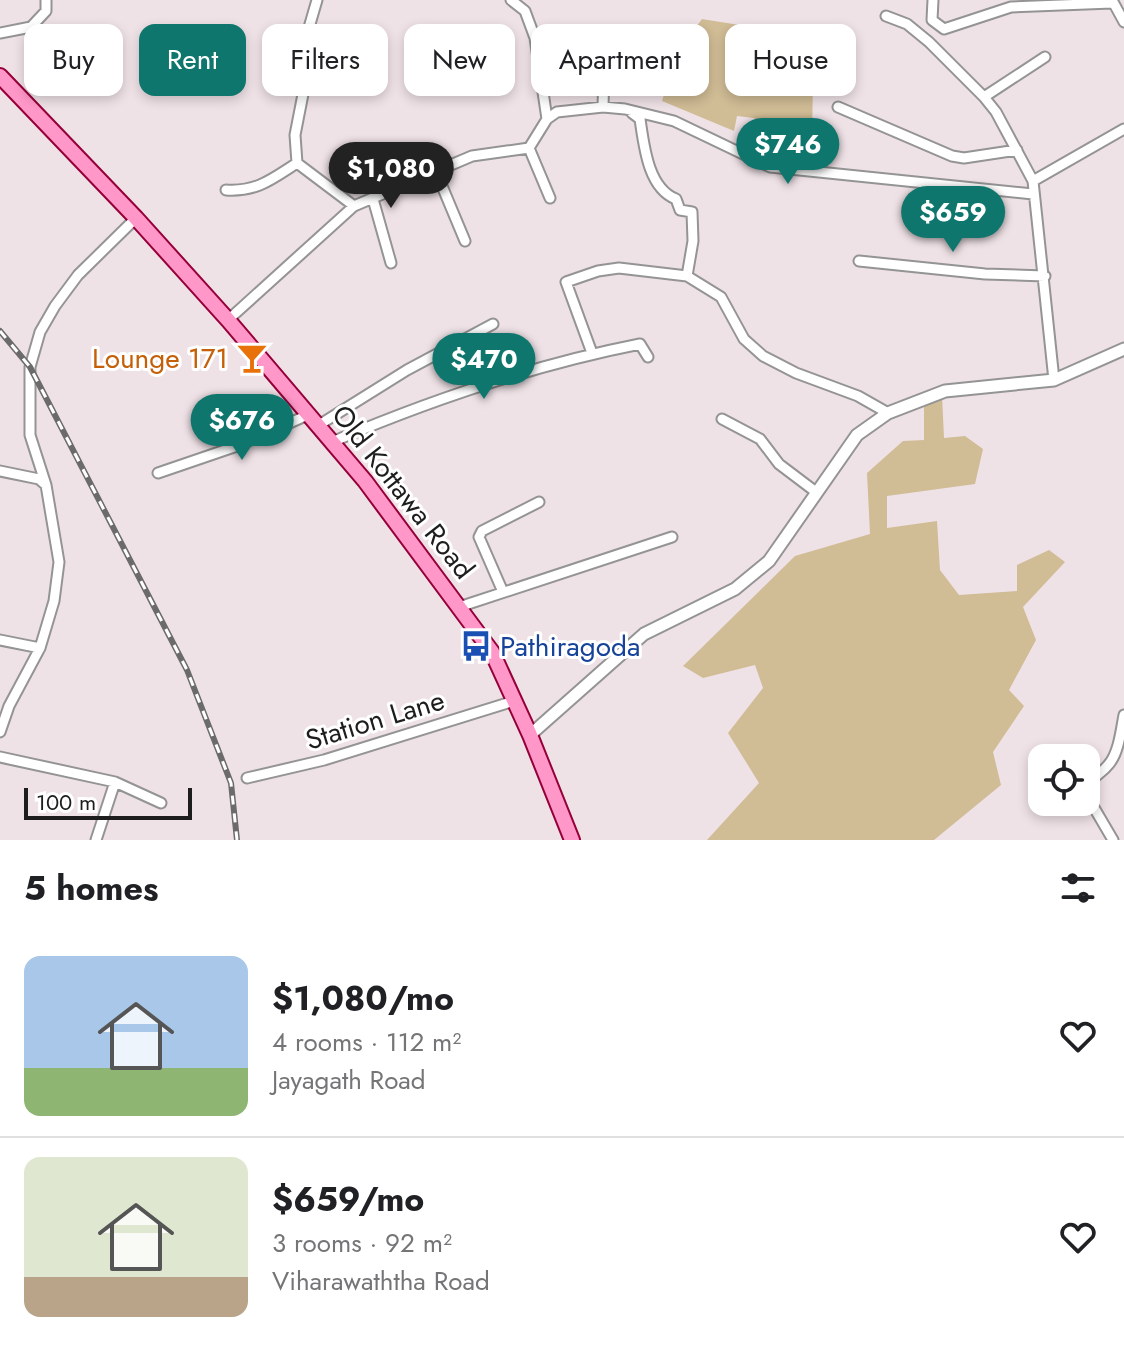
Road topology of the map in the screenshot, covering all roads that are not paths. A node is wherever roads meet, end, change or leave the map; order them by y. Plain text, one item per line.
1 (46, 0) edge
2 (317, 0) edge
3 (511, 0) edge
4 (933, 0) edge
5 (1112, 1) edge
6 (886, 16) dead end
7 (1124, 22) edge
8 (0, 33) edge
9 (1045, 57) dead end
10 (0, 76) edge
11 (603, 96) edge
12 (984, 97) junction
13 (603, 107) junction
14 (838, 107) dead end
15 (625, 109) junction
16 (547, 119) junction
17 (1124, 129) edge
18 (529, 148) junction
19 (1017, 150) junction
20 (297, 163) junction
21 (437, 174) junction
22 (1033, 181) junction
23 (226, 190) dead end
24 (1033, 194) junction
25 (550, 198) dead end
26 (373, 199) junction
27 (354, 206) junction
28 (136, 218) junction
29 (465, 241) dead end
30 (859, 261) dead end
31 (391, 263) dead end
32 (687, 276) junction
33 (1045, 276) junction
34 (228, 320) junction
35 (493, 324) dead end
36 (1124, 349) edge
37 (592, 353) junction
38 (648, 357) dead end
39 (1054, 380) junction
40 (888, 413) junction
41 (722, 419) dead end
42 (315, 420) junction
43 (332, 442) junction
44 (0, 471) edge
45 (158, 473) dead end
46 (46, 485) junction
47 (816, 492) junction
48 (539, 502) dead end
49 (672, 537) dead end
50 (503, 592) junction
51 (459, 607) junction
52 (0, 640) edge
53 (40, 648) junction
54 (514, 701) junction
55 (1124, 715) edge
56 (0, 732) edge
57 (530, 735) junction
58 (0, 757) edge
59 (247, 778) dead end
60 (115, 782) junction
61 (161, 803) dead end
62 (96, 840) edge
63 (572, 840) edge
64 (1113, 840) edge

1 - 8 street
2 - 20 street
3 - 16 street
4 - 5 street
5 - 7 street
6 - 12 street
9 - 12 street
10 - 28 main road, Old Kottawa Road
11 - 13 street
12 - 19 street
13 - 15 street
13 - 16 street
14 - 19 street
15 - 24 street
15 - 32 street
16 - 18 street
17 - 22 street
18 - 21 street
18 - 25 street
19 - 22 street
20 - 23 street
20 - 27 street
21 - 26 street
21 - 29 street
22 - 24 street
24 - 33 street
26 - 27 street
26 - 31 street
27 - 34 street
28 - 34 main road, Old Kottawa Road
28 - 46 street
30 - 33 street
32 - 37 street
32 - 40 street
33 - 39 street
34 - 42 main road, Old Kottawa Road
35 - 42 street
36 - 39 street
37 - 38 street
37 - 43 street
39 - 40 street
40 - 47 street
41 - 47 street
42 - 43 main road, Old Kottawa Road
42 - 45 street
43 - 51 main road, Old Kottawa Road
44 - 46 street
46 - 53 street
47 - 57 street
48 - 50 street
49 - 50 street
50 - 51 street
51 - 54 main road, Old Kottawa Road
52 - 53 street
53 - 56 street
54 - 57 main road, Old Kottawa Road
54 - 59 street, Station Lane
55 - 64 street
57 - 63 main road, Old Kottawa Road
58 - 60 street
60 - 61 street
60 - 62 street

